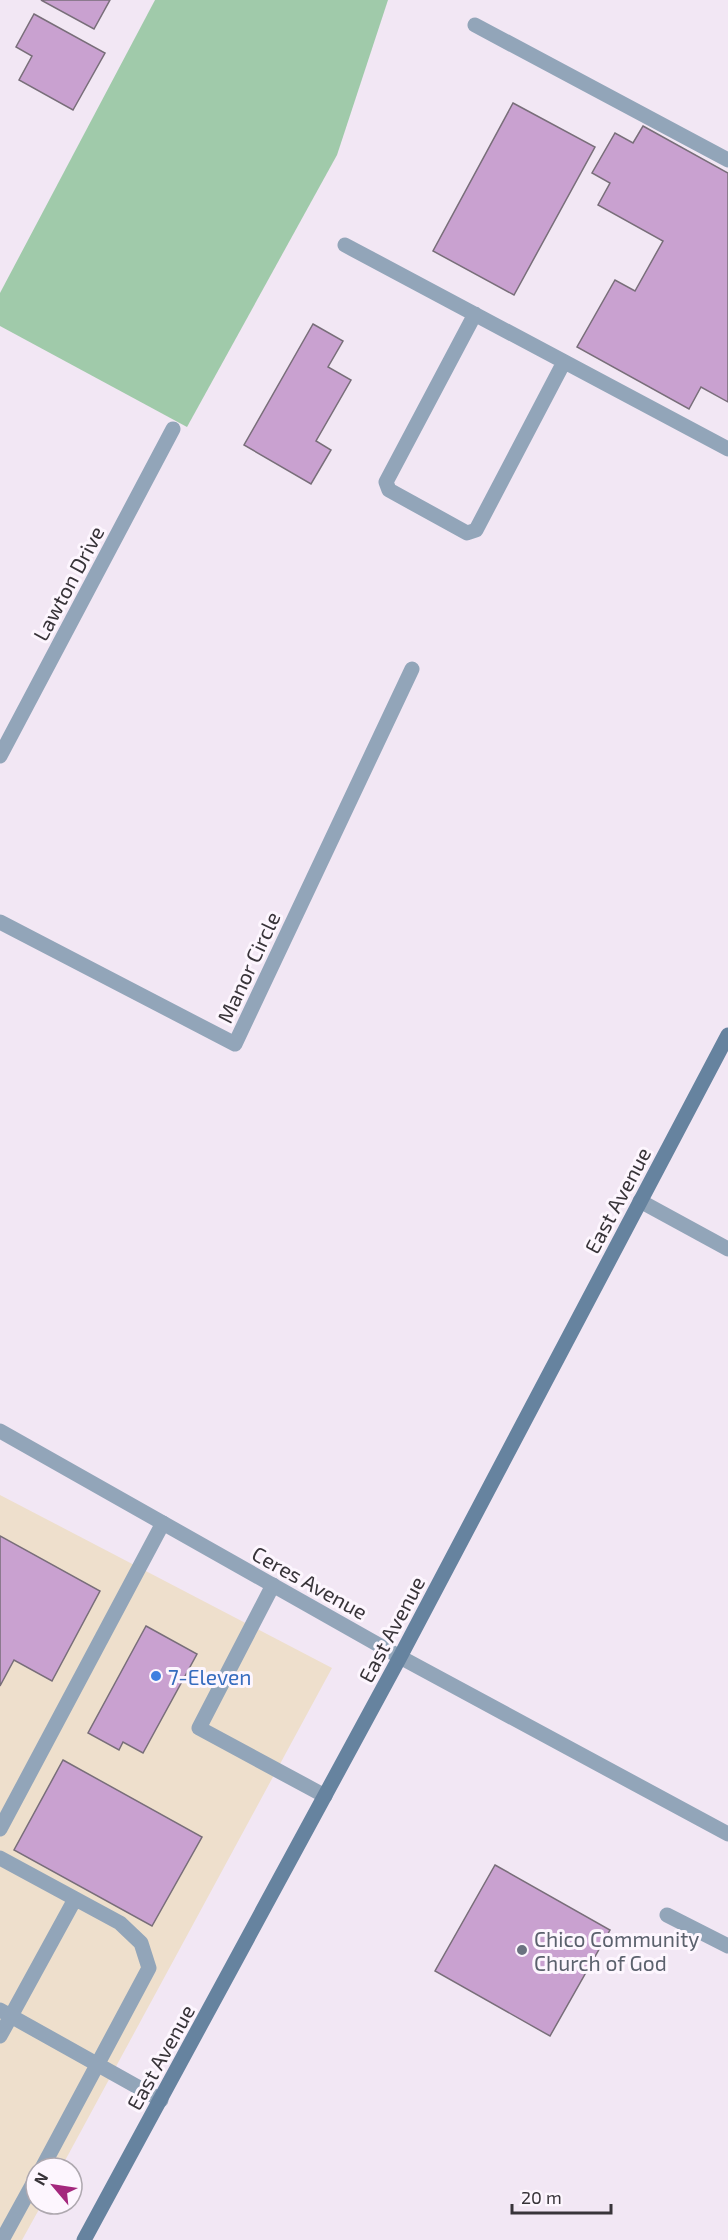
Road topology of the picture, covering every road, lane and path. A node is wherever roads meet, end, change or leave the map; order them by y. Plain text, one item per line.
1 (475, 25) dead end
2 (728, 160) edge
3 (345, 245) dead end
4 (475, 314) junction
5 (564, 362) junction
6 (173, 429) dead end
7 (728, 449) edge
8 (412, 669) dead end
9 (0, 756) edge
10 (0, 922) edge
11 (728, 1035) edge
12 (640, 1201) junction
13 (728, 1249) edge
14 (0, 1431) edge
15 (163, 1523) junction
16 (273, 1585) junction
17 (400, 1657) junction
18 (325, 1796) junction
19 (0, 1829) edge
20 (728, 1834) edge
21 (0, 1858) edge
22 (75, 1899) junction
23 (667, 1915) dead end
24 (728, 1946) edge
25 (5, 2013) edge
26 (0, 2036) edge
27 (98, 2065) junction
28 (161, 2100) junction
29 (49, 2156) edge
30 (24, 2200) edge
31 (2, 2240) edge
32 (84, 2240) edge

1 - 2 street
3 - 4 street
4 - 5 street
4 - 5 street
5 - 7 street
6 - 9 street, Lawton Drive
8 - 10 street, Manor Circle
11 - 12 main road, East Avenue
12 - 13 street
12 - 17 main road, East Avenue
14 - 15 street, Ceres Avenue
15 - 16 street, Ceres Avenue
15 - 19 street
16 - 17 street, Ceres Avenue
16 - 18 street
17 - 18 main road, East Avenue
17 - 20 street, Ceres Avenue
18 - 28 main road, East Avenue
21 - 22 street
22 - 25 street
22 - 27 street
23 - 24 street
25 - 26 street
25 - 27 street
27 - 28 street
27 - 29 street
28 - 32 main road, East Avenue
30 - 31 street

